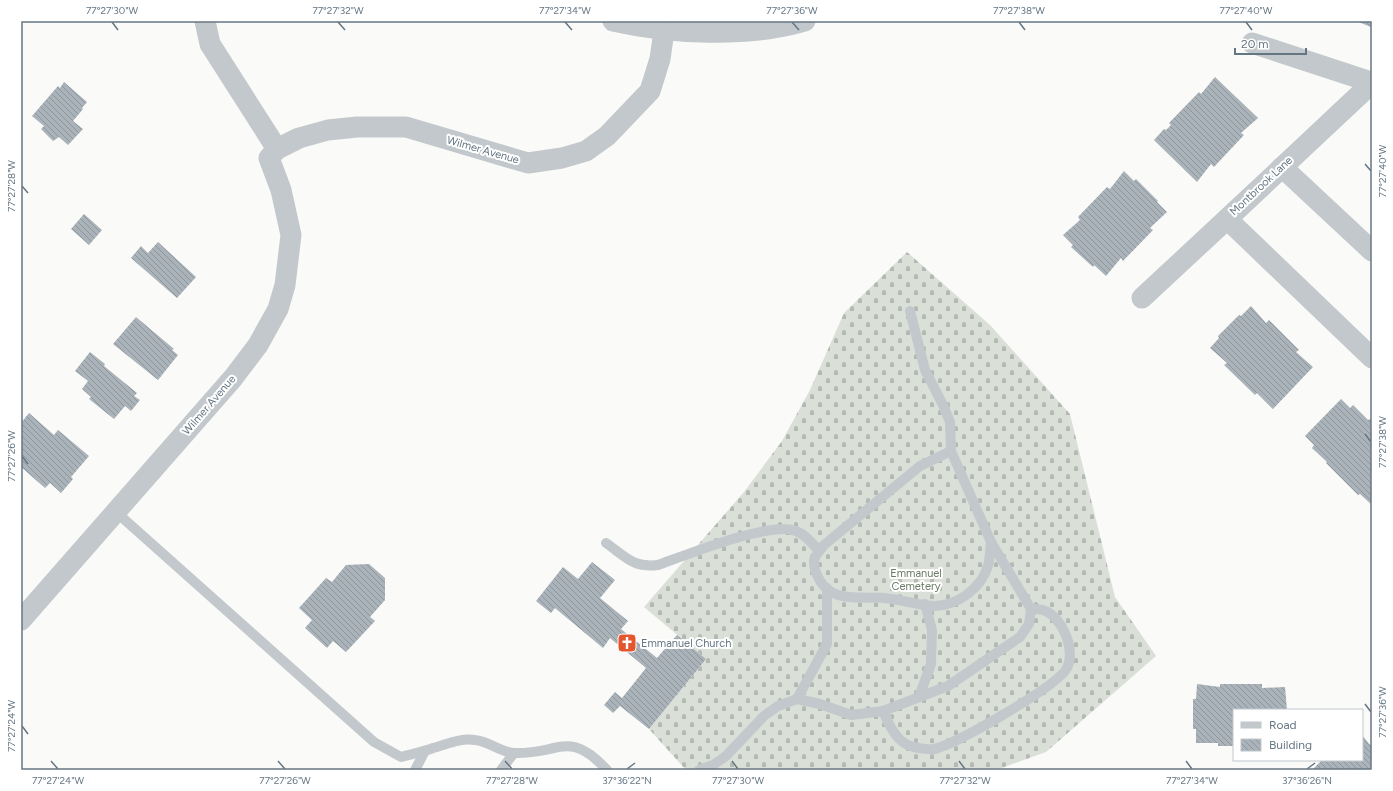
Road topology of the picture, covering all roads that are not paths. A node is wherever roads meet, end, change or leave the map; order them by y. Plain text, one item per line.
1 (205, 21) edge
2 (613, 21) edge
3 (805, 21) edge
4 (664, 31) junction
5 (1252, 43) dead end
6 (1372, 83) edge
7 (277, 149) junction
8 (1282, 167) junction
9 (1227, 219) junction
10 (1372, 252) edge
11 (1142, 298) dead end
12 (910, 311) dead end
13 (1372, 358) edge
14 (951, 451) junction
15 (116, 512) junction
16 (991, 542) junction
17 (606, 543) dead end
18 (819, 551) junction
19 (826, 588) junction
20 (925, 604) junction
21 (1031, 609) junction
22 (21, 620) edge
23 (919, 697) junction
24 (797, 699) junction
25 (883, 711) junction
26 (425, 751) junction
27 (514, 753) junction
28 (415, 770) edge
29 (500, 770) edge
30 (607, 770) edge
31 (699, 770) edge

1 - 7 street
2 - 4 street
3 - 4 street
4 - 7 street, Wilmer Avenue
5 - 6 street
6 - 8 street, Montbrook Lane
7 - 15 street, Wilmer Avenue
8 - 9 street, Montbrook Lane
8 - 10 street
9 - 11 street
9 - 13 street, Montbrook Lane
12 - 14 lane
14 - 16 lane
14 - 18 lane
15 - 22 street, Wilmer Avenue
15 - 26 lane
16 - 20 lane
16 - 21 lane
17 - 18 lane
18 - 19 lane
19 - 20 lane
19 - 24 lane
20 - 23 lane
21 - 23 lane
21 - 25 lane
23 - 25 lane
24 - 25 lane
24 - 31 lane
26 - 27 lane
26 - 28 lane
27 - 29 lane
27 - 30 lane

